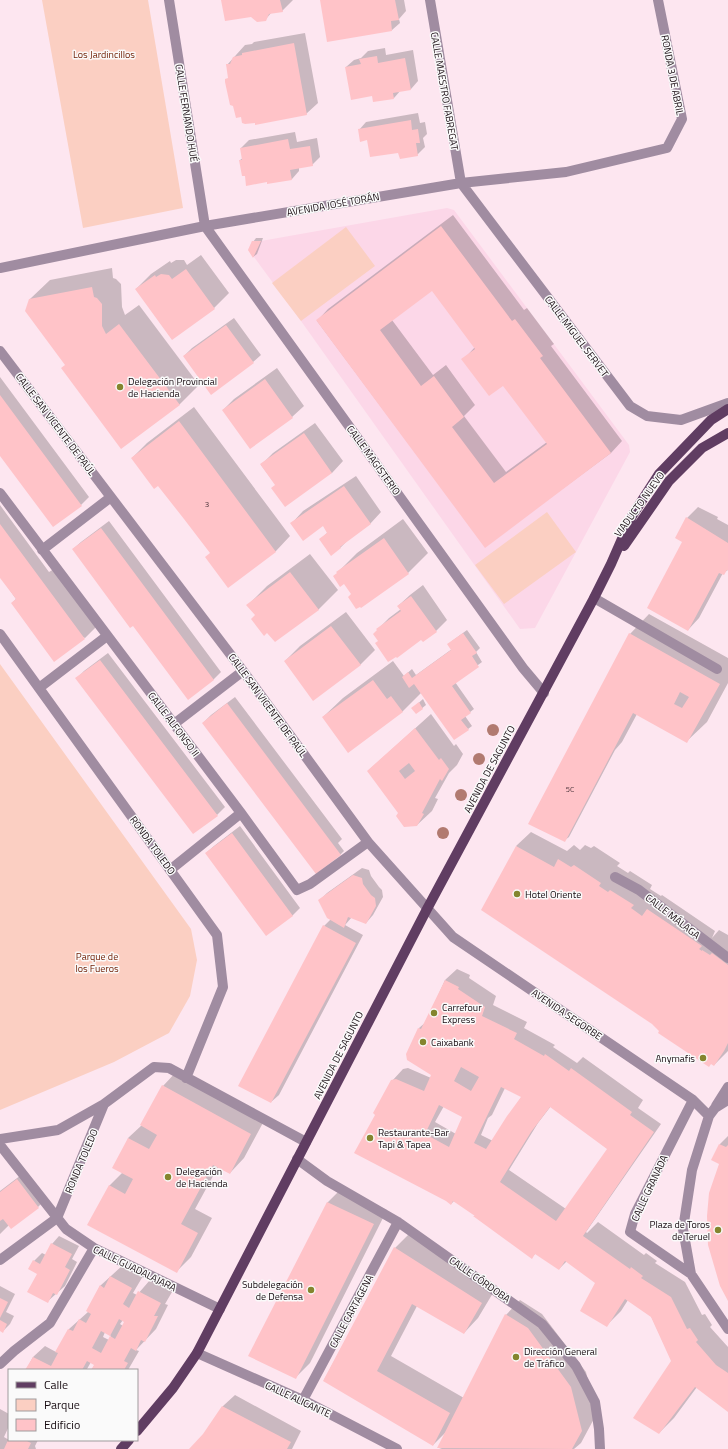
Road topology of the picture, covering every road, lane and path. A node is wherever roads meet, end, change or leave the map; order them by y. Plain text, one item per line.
1 (169, 0) edge
2 (430, 0) edge
3 (658, 0) edge
4 (667, 148) joint
5 (461, 183) junction
6 (205, 226) junction
7 (0, 268) edge
8 (0, 351) edge
9 (728, 403) edge
10 (728, 409) edge
11 (728, 433) edge
12 (0, 493) edge
13 (111, 497) junction
14 (42, 550) junction
15 (611, 564) junction
16 (594, 598) junction
17 (0, 634) edge
18 (107, 636) junction
19 (717, 669) dead end
20 (243, 671) junction
21 (39, 688) junction
22 (544, 693) junction
23 (174, 724) junction
24 (241, 813) junction
25 (368, 842) junction
26 (170, 870) junction
27 (615, 877) dead end
28 (427, 909) junction
29 (728, 958) edge
30 (186, 1078) junction
31 (728, 1087) edge
32 (693, 1100) junction
33 (728, 1100) edge
34 (104, 1104) junction
35 (712, 1112) junction
36 (0, 1139) edge
37 (306, 1142) junction
38 (0, 1145) edge
39 (297, 1159) junction
40 (56, 1218) junction
41 (398, 1222) junction
42 (94, 1248) junction
43 (0, 1260) edge
44 (691, 1274) junction
45 (220, 1309) junction
46 (728, 1329) edge
47 (197, 1353) junction
48 (0, 1364) edge
49 (303, 1400) junction
50 (138, 1430) edge
51 (128, 1441) edge
52 (121, 1449) edge
53 (397, 1449) edge
54 (600, 1449) edge

1 - 6 street, CALLE FERNANDO HUÉ
2 - 5 street, CALLE MAESTRO FABREGAT
3 - 4 street, RONDA 3 DE ABRIL
4 - 5 street, AVENIDA JOSÉ TORÁN
5 - 6 street, AVENIDA JOSÉ TORÁN
5 - 9 street, CALLE MIGUEL SERVET
6 - 7 street, AVENIDA JOSÉ TORÁN
6 - 22 street, CALLE MAGISTERIO
8 - 13 street, CALLE SAN VICENTE DE PAÚL
10 - 15 main road, AVENIDA DE SAGUNTO
11 - 15 main road, VIADUCTO NUEVO
12 - 14 street, CALLE ALFONSO II
13 - 14 street
13 - 20 street, CALLE SAN VICENTE DE PAÚL
14 - 18 street, CALLE ALFONSO II
15 - 16 main road, AVENIDA DE SAGUNTO
16 - 19 street
16 - 22 main road, AVENIDA DE SAGUNTO
17 - 21 street, RONDA TOLEDO
18 - 21 street
18 - 23 street, CALLE ALFONSO II
20 - 23 street
20 - 25 street, CALLE SAN VICENTE DE PAÚL
21 - 26 street, RONDA TOLEDO
22 - 28 main road, AVENIDA DE SAGUNTO
23 - 24 street, CALLE ALFONSO II
24 - 25 street, CALLE ALFONSO II
24 - 26 street
25 - 28 street, CALLE SAN VICENTE DE PAÚL
26 - 30 street, RONDA TOLEDO
27 - 29 street, CALLE MÁLAGA
28 - 32 street, AVENIDA SEGORBE
28 - 37 main road, AVENIDA DE SAGUNTO
30 - 34 street
30 - 37 street
31 - 35 street
32 - 35 street, AVENIDA SEGORBE
32 - 44 street, CALLE GRANADA
33 - 35 street
34 - 36 street
34 - 40 street, RONDA TOLEDO
35 - 44 street, CALLE GRANADA
37 - 39 main road, AVENIDA DE SAGUNTO
38 - 40 street, CALLE GUADALAJARA
39 - 41 street, CALLE CÓRDOBA
39 - 45 main road, AVENIDA DE SAGUNTO
40 - 42 street, CALLE GUADALAJARA
40 - 43 street
41 - 49 street, CALLE CARTAGENA
41 - 54 street, CALLE CÓRDOBA
42 - 45 street, CALLE GUADALAJARA
42 - 48 street
44 - 46 street, CALLE GRANADA
45 - 47 main road, AVENIDA DE SAGUNTO
47 - 49 street, CALLE ALICANTE
47 - 50 main road, AVENIDA DE SAGUNTO
49 - 53 street, CALLE ALICANTE
51 - 52 main road

